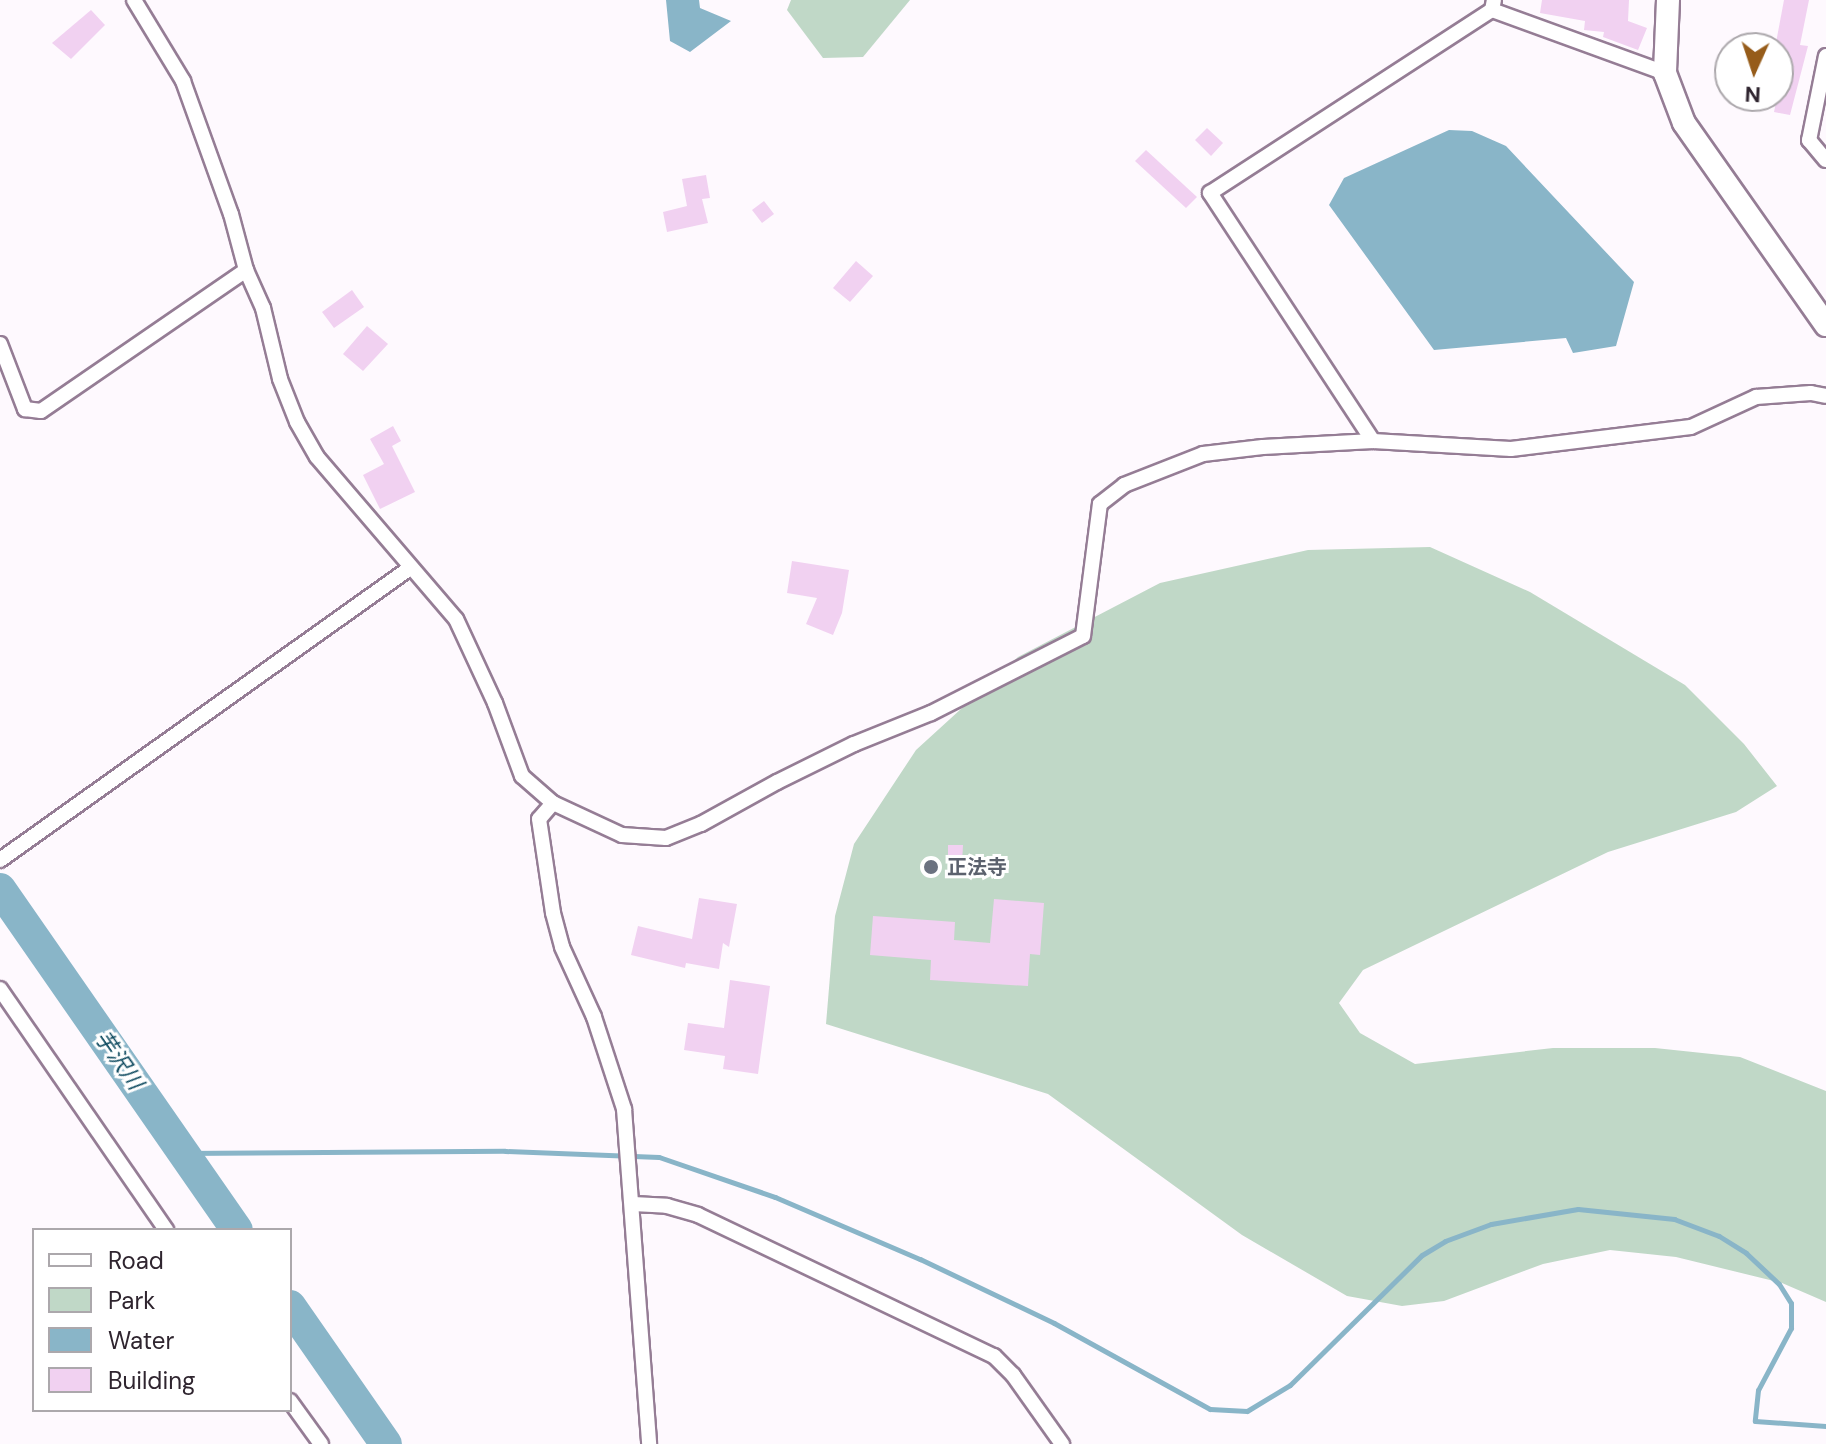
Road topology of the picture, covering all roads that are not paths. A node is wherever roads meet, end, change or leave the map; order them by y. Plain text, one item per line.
1 (134, 0) edge
2 (1668, 0) edge
3 (1493, 5) edge
4 (1825, 61) edge
5 (1665, 73) junction
6 (1826, 160) edge
7 (246, 270) junction
8 (1826, 325) edge
9 (0, 344) edge
10 (1826, 396) edge
11 (1373, 441) junction
12 (410, 568) junction
13 (553, 803) junction
14 (2, 855) edge
15 (0, 989) edge
16 (633, 1202) junction
17 (165, 1228) edge
18 (292, 1404) edge
19 (321, 1444) edge
20 (649, 1444) edge
21 (1062, 1444) edge

1 - 7 street
2 - 5 street
3 - 5 street
3 - 11 street
4 - 6 street
5 - 8 street
7 - 9 street
7 - 12 street
10 - 11 street
11 - 13 street
12 - 13 street
12 - 14 street
13 - 16 street
15 - 17 street
16 - 20 street
16 - 21 street
18 - 19 street

